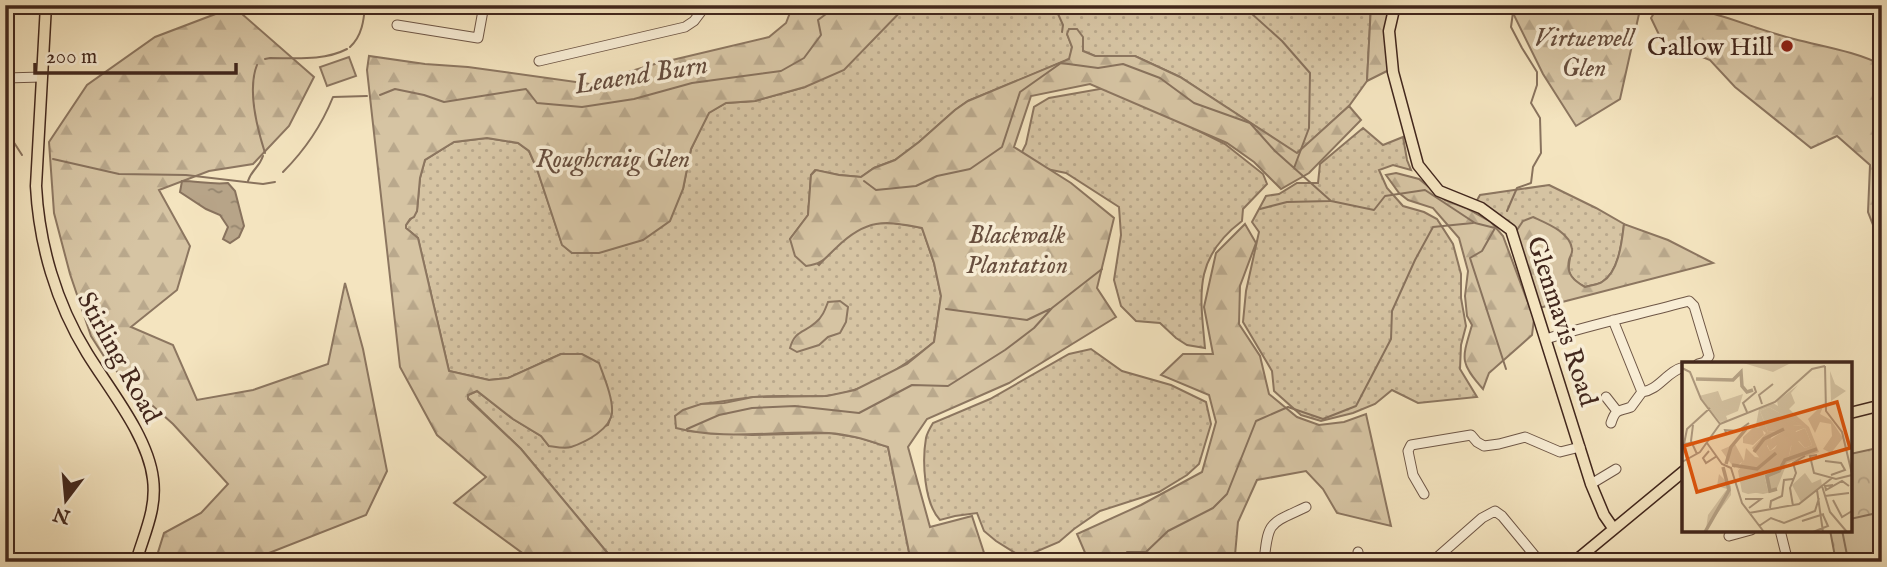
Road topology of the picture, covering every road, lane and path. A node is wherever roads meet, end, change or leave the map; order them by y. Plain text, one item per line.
1 (46, 5) edge
2 (484, 5) edge
3 (706, 5) edge
4 (731, 5) edge
5 (737, 5) edge
6 (1395, 5) edge
7 (397, 25) dead end
8 (555, 57) junction
9 (539, 61) dead end
10 (558, 70) dead end
11 (42, 77) junction
12 (5, 78) edge
13 (1613, 320) junction
14 (1546, 339) junction
15 (1705, 362) edge
16 (1682, 367) edge
17 (1642, 392) junction
18 (1606, 397) dead end
19 (1882, 405) edge
20 (1617, 411) junction
21 (1852, 412) edge
22 (1611, 424) dead end
23 (1580, 447) junction
24 (1616, 470) dead end
25 (1682, 473) edge
26 (1591, 484) junction
27 (1424, 494) dead end
28 (1306, 507) dead end
29 (1613, 528) junction
30 (1744, 532) edge
31 (1780, 532) edge
32 (1729, 536) dead end
33 (136, 562) edge
34 (1264, 562) edge
35 (1432, 562) edge
36 (1540, 562) edge
37 (1574, 562) edge
38 (1788, 562) edge

1 - 11 main road, Stirling Road
2 - 7 street
3 - 8 street
4 - 5 street
6 - 14 main road, Glenmavis Road
8 - 9 street
8 - 10 street
11 - 12 street
11 - 33 main road, Stirling Road
13 - 14 street
13 - 15 street
13 - 17 street
14 - 23 main road, Glenmavis Road
16 - 17 street
17 - 20 street
18 - 20 street
19 - 21 main road
20 - 22 street
23 - 26 main road, Glenmavis Road
23 - 27 street
24 - 26 street
25 - 29 main road
26 - 29 main road, Glenmavis Road
28 - 34 street
29 - 37 main road
30 - 32 street
31 - 38 street
35 - 36 street

